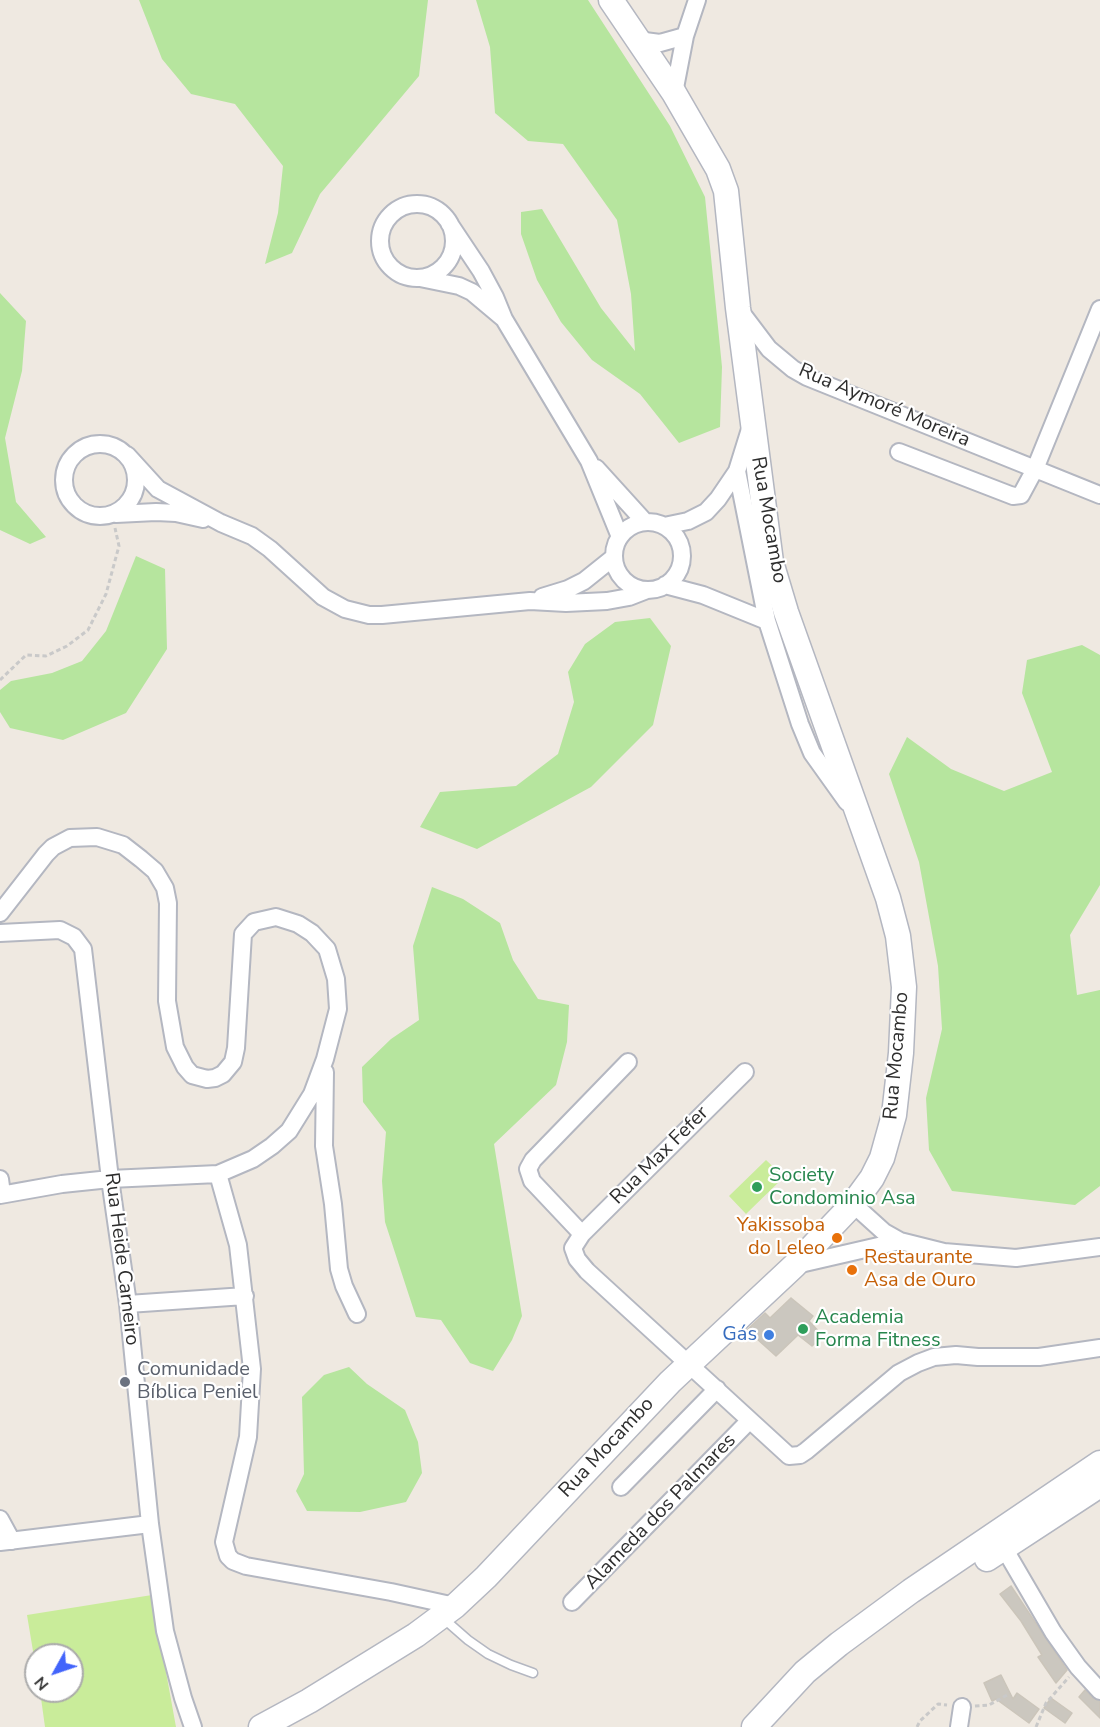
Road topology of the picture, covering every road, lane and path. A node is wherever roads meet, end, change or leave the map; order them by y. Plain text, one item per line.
1 (611, 0) edge
2 (697, 0) edge
3 (685, 36) junction
4 (649, 47) junction
5 (674, 93) junction
6 (449, 224) junction
7 (420, 278) junction
8 (738, 308) junction
9 (1100, 309) edge
10 (504, 319) junction
11 (752, 422) junction
12 (899, 452) dead end
13 (127, 455) junction
14 (589, 461) junction
15 (1035, 469) junction
16 (737, 471) junction
17 (1100, 495) edge
18 (111, 515) junction
19 (645, 522) junction
20 (221, 523) junction
21 (664, 526) junction
22 (620, 537) junction
23 (614, 557) junction
24 (665, 585) junction
25 (647, 590) junction
26 (530, 601) junction
27 (767, 621) junction
28 (0, 680) edge
29 (858, 816) junction
30 (0, 913) edge
31 (0, 933) edge
32 (325, 1059) junction
33 (628, 1062) dead end
34 (745, 1072) dead end
35 (218, 1174) junction
36 (110, 1179) junction
37 (1, 1190) edge
38 (853, 1204) junction
39 (579, 1237) junction
40 (900, 1241) junction
41 (1100, 1247) edge
42 (794, 1266) junction
43 (245, 1296) junction
44 (128, 1304) junction
45 (357, 1314) dead end
46 (1100, 1348) edge
47 (687, 1364) junction
48 (717, 1389) junction
49 (749, 1421) junction
50 (1100, 1464) edge
51 (1100, 1485) edge
52 (621, 1487) dead end
53 (0, 1519) edge
54 (150, 1524) junction
55 (6, 1542) edge
56 (1004, 1548) junction
57 (573, 1602) dead end
58 (448, 1611) junction
59 (1077, 1667) junction
60 (533, 1672) dead end
61 (1100, 1691) edge
62 (1009, 1694) dead end
63 (962, 1707) junction
64 (193, 1727) edge
65 (261, 1727) edge
66 (754, 1727) edge
67 (773, 1727) edge
68 (917, 1727) edge
69 (959, 1727) edge
70 (1036, 1727) edge

1 - 4 main road, Rua Aymoré Moreira
2 - 3 street
3 - 4 street
3 - 5 street
4 - 5 main road, Rua Aymoré Moreira
5 - 8 main road, Rua Aymoré Moreira
6 - 7 street
6 - 7 street
6 - 10 street
7 - 10 street
8 - 11 main road, Rua Mocambo
8 - 15 street, Rua Aymoré Moreira
9 - 15 street
10 - 14 street
11 - 16 street
11 - 29 main road, Rua Mocambo
12 - 15 street
13 - 18 street
13 - 18 street
13 - 20 street
14 - 19 street
14 - 22 street
15 - 17 street, Rua Aymoré Moreira
16 - 21 street
16 - 27 street
18 - 20 street
18 - 28 path
19 - 21 street
19 - 22 street
20 - 26 street
21 - 24 street
22 - 23 street
23 - 25 street
23 - 26 street
24 - 25 street
24 - 27 street
25 - 26 street
27 - 29 street
29 - 38 main road, Rua Mocambo
30 - 32 street
31 - 36 street, Rua Heide Carneiro
32 - 35 street
32 - 45 street
33 - 39 street
34 - 39 street, Rua Max Fefer
35 - 36 street
35 - 43 street
36 - 37 street
36 - 44 street, Rua Heide Carneiro
38 - 40 street
38 - 42 main road, Rua Mocambo
39 - 47 street
40 - 41 street
40 - 42 street
42 - 47 main road, Rua Mocambo
43 - 44 street
43 - 58 street
44 - 54 street, Rua Heide Carneiro
46 - 49 street
47 - 48 street
47 - 58 main road, Rua Mocambo
48 - 49 street
48 - 52 street
49 - 57 street, Alameda dos Palmares
50 - 66 main road
51 - 56 main road
53 - 55 street
54 - 55 street
54 - 64 street, Rua Heide Carneiro
56 - 59 street
56 - 67 main road
58 - 60 lane
58 - 65 main road, Rua Mocambo
59 - 61 street
59 - 70 path
62 - 63 path
63 - 68 path
63 - 69 street

